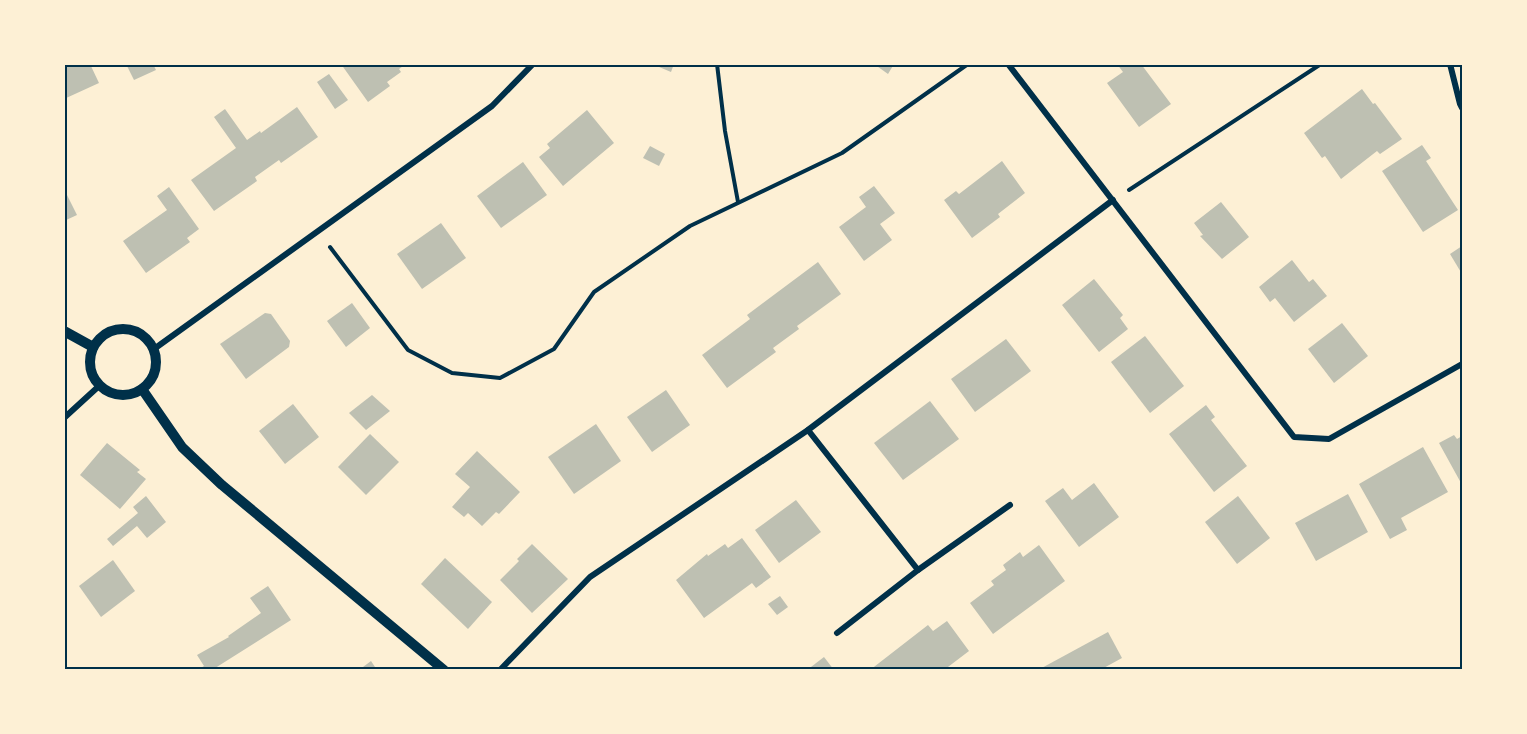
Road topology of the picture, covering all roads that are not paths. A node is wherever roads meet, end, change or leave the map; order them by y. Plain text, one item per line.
1 (533, 64) edge
2 (1008, 64) edge
3 (1450, 64) edge
4 (1462, 108) edge
5 (1113, 201) junction
6 (64, 331) edge
7 (93, 347) junction
8 (154, 349) junction
9 (1462, 364) edge
10 (99, 386) junction
11 (142, 389) junction
12 (64, 418) edge
13 (808, 430) junction
14 (1010, 505) dead end
15 (918, 570) junction
16 (837, 633) dead end
17 (444, 669) edge
18 (500, 669) edge

1 - 8 street
2 - 5 street
3 - 4 street
5 - 9 street
5 - 13 street
6 - 7 street
7 - 8 street
7 - 10 street
8 - 11 street
10 - 11 street
10 - 12 street
11 - 17 street
13 - 15 street
13 - 18 street
14 - 15 street
15 - 16 street

